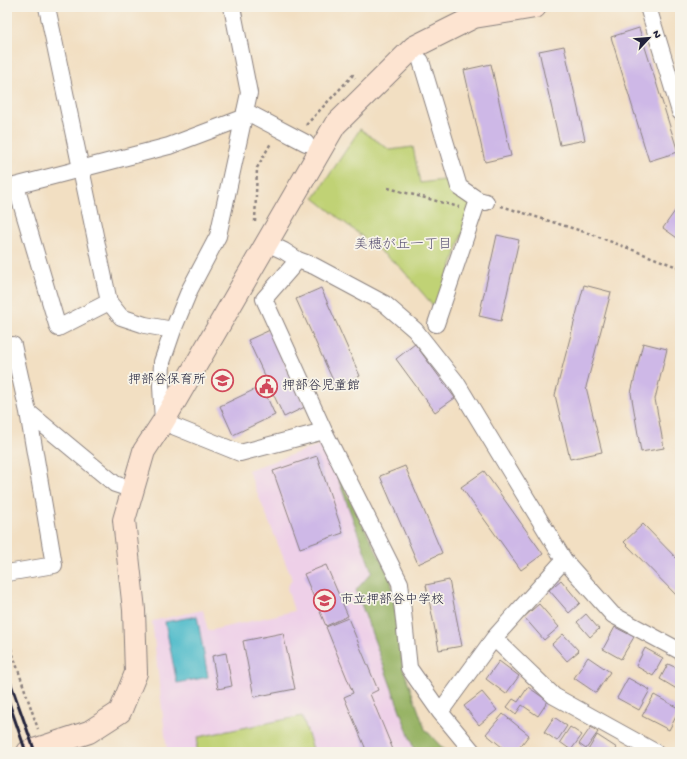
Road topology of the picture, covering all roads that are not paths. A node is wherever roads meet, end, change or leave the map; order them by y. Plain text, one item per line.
1 (47, 7) edge
2 (232, 7) edge
3 (535, 7) edge
4 (648, 7) edge
5 (421, 61) dead end
6 (680, 112) edge
7 (244, 114) junction
8 (301, 140) road end
9 (82, 168) junction
10 (11, 187) edge
11 (261, 235) junction
12 (298, 260) junction
13 (109, 302) junction
14 (436, 324) dead end
15 (173, 330) junction
16 (7, 348) edge
17 (28, 412) junction
18 (163, 422) junction
19 (324, 431) junction
20 (133, 490) junction
21 (564, 560) junction
22 (7, 573) edge
23 (494, 638) junction
24 (680, 651) edge
25 (440, 712) junction
26 (36, 750) edge
27 (473, 752) edge
28 (655, 752) edge

1 - 9 street
2 - 7 street
3 - 11 street
4 - 6 street
5 - 14 street
7 - 8 street
7 - 9 street
7 - 15 street
9 - 10 street
9 - 13 street
10 - 13 street
11 - 12 street
11 - 18 street
12 - 19 street
12 - 21 street
13 - 15 street
15 - 18 street
16 - 17 street
17 - 20 street
17 - 22 street
18 - 19 street
18 - 20 street
19 - 25 street
20 - 26 street
21 - 23 street
21 - 24 street
23 - 25 street
23 - 28 street
25 - 27 street

